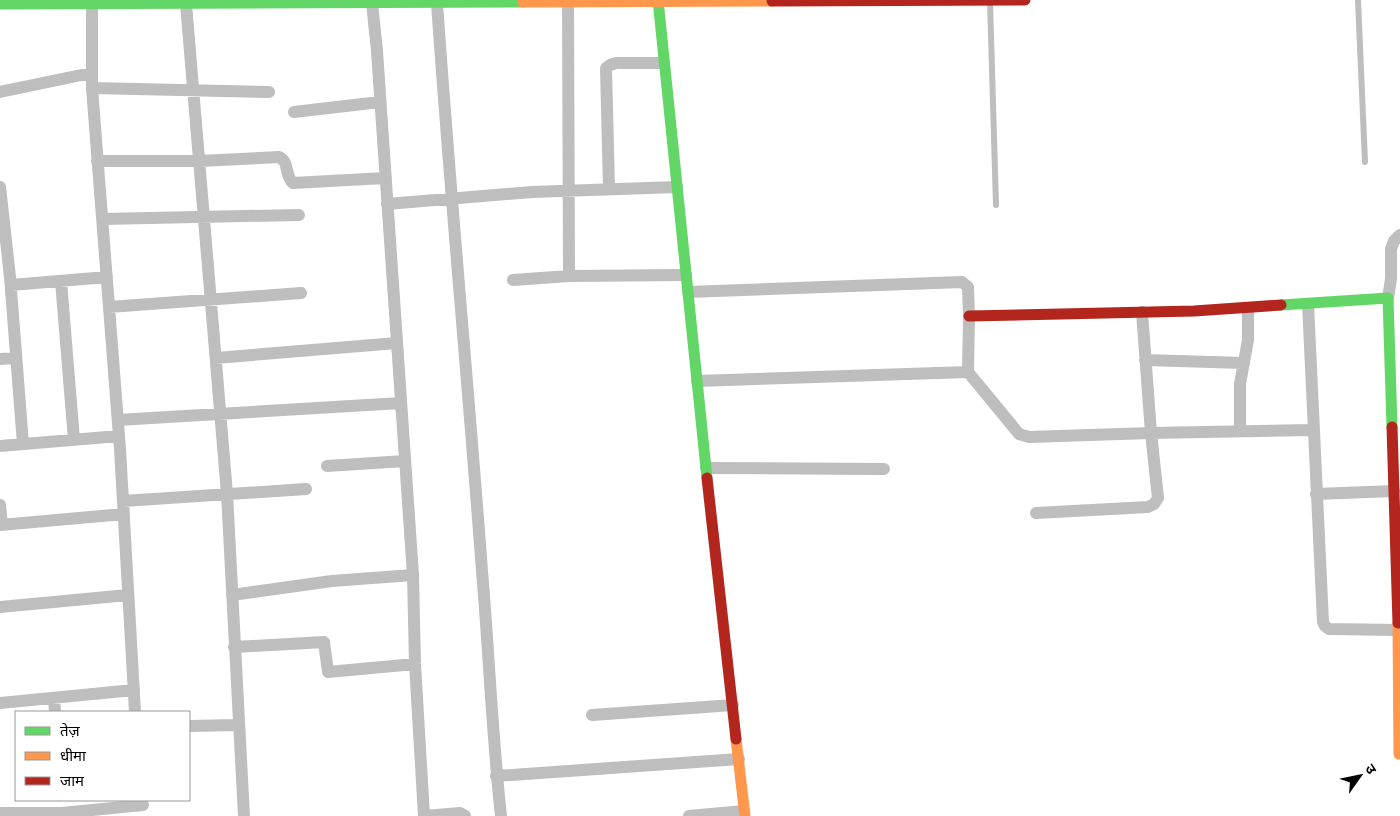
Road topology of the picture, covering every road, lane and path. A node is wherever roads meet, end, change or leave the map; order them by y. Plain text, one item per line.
1 (990, 0) edge
2 (1025, 0) edge
3 (1358, 0) edge
4 (658, 1) edge
5 (91, 2) edge
6 (568, 2) junction
7 (372, 3) junction
8 (437, 3) junction
9 (0, 4) edge
10 (186, 4) junction
11 (664, 63) junction
12 (91, 72) junction
13 (92, 88) junction
14 (193, 91) junction
15 (0, 92) edge
16 (269, 92) dead end
17 (380, 102) junction
18 (294, 112) dead end
19 (97, 161) junction
20 (199, 162) junction
21 (1365, 162) dead end
22 (385, 178) junction
23 (0, 187) edge
24 (677, 187) junction
25 (609, 190) junction
26 (569, 191) junction
27 (450, 198) junction
28 (387, 204) junction
29 (996, 205) dead end
30 (300, 215) dead end
31 (204, 216) junction
32 (102, 219) junction
33 (1400, 235) edge
34 (686, 275) junction
35 (569, 276) junction
36 (106, 277) junction
37 (7, 280) edge
38 (513, 280) dead end
39 (61, 281) junction
40 (688, 292) junction
41 (301, 293) dead end
42 (1388, 298) junction
43 (211, 300) junction
44 (1308, 304) junction
45 (109, 307) junction
46 (1248, 308) junction
47 (1142, 312) junction
48 (969, 316) junction
49 (397, 343) junction
50 (15, 358) junction
51 (216, 358) junction
52 (0, 359) edge
53 (1145, 360) junction
54 (1244, 362) junction
55 (968, 372) junction
56 (697, 381) junction
57 (401, 403) junction
58 (220, 415) junction
59 (118, 420) junction
60 (1313, 430) junction
61 (1240, 431) junction
62 (1151, 433) junction
63 (119, 436) junction
64 (74, 440) junction
65 (22, 444) junction
66 (0, 446) edge
67 (405, 461) junction
68 (327, 466) dead end
69 (706, 468) junction
70 (884, 469) dead end
71 (306, 489) dead end
72 (1394, 490) junction
73 (227, 494) junction
74 (1316, 494) junction
75 (0, 505) edge
76 (123, 508) junction
77 (1036, 512) dead end
78 (1, 525) edge
79 (413, 575) junction
80 (128, 595) junction
81 (232, 595) junction
82 (0, 607) edge
83 (1398, 622) edge
84 (234, 647) junction
85 (415, 664) junction
86 (134, 690) junction
87 (54, 698) junction
88 (0, 703) edge
89 (733, 705) junction
90 (55, 711) edge
91 (135, 711) edge
92 (592, 714) dead end
93 (238, 725) junction
94 (190, 726) edge
95 (1399, 754) edge
96 (739, 759) junction
97 (496, 776) junction
98 (143, 807) edge
99 (0, 813) edge
100 (62, 814) edge
101 (745, 814) edge
102 (244, 816) edge
103 (424, 816) edge
104 (466, 816) edge
105 (501, 816) edge
106 (689, 816) edge

1 - 2 street
1 - 4 street
1 - 29 lane
3 - 21 lane
4 - 6 street
4 - 11 street
5 - 9 street
5 - 10 street
5 - 12 street
6 - 8 street
6 - 26 street
7 - 8 street
7 - 10 street
7 - 17 street
8 - 27 street
10 - 14 street
11 - 24 street
11 - 25 street
12 - 13 street
12 - 15 street
13 - 14 street
13 - 19 street
14 - 16 street
14 - 20 street
17 - 18 street
17 - 22 street
19 - 20 street
19 - 32 street
20 - 22 street
20 - 31 street
22 - 28 street
23 - 37 street
24 - 25 street
24 - 34 street
25 - 26 street
26 - 27 street
26 - 35 street
27 - 28 street
27 - 97 street
28 - 49 street
30 - 31 street
31 - 32 street
31 - 43 street
32 - 36 street
33 - 42 street
34 - 35 street
34 - 40 street
35 - 38 street
36 - 39 street
36 - 45 street
37 - 39 street
37 - 50 street
39 - 64 street
40 - 48 street
40 - 56 street
41 - 43 street
42 - 44 street
42 - 72 street
43 - 45 street
43 - 51 street
44 - 46 street
44 - 60 street
45 - 59 street
46 - 47 street
46 - 54 street
47 - 48 street
47 - 53 street
48 - 55 street
49 - 51 street
49 - 57 street
50 - 52 street
50 - 65 street
51 - 58 street
53 - 54 street
53 - 62 street
54 - 61 street
55 - 56 street
55 - 62 street
56 - 69 street
57 - 58 street
57 - 67 street
58 - 59 street
58 - 73 street
59 - 63 street
60 - 61 street
60 - 74 street
61 - 62 street
62 - 77 street
63 - 64 street
63 - 76 street
64 - 65 street
65 - 66 street
67 - 68 street
67 - 79 street
69 - 70 street
69 - 89 street
71 - 73 street
72 - 74 street
72 - 83 street
73 - 76 street
73 - 81 street
74 - 83 street
75 - 78 street
76 - 78 street
76 - 80 street
79 - 81 street
79 - 85 street
80 - 82 street
80 - 86 street
81 - 84 street
83 - 95 street
84 - 85 street
84 - 93 street
85 - 103 street
86 - 87 street
86 - 91 street
87 - 88 street
87 - 90 street
89 - 92 street
89 - 96 street
93 - 94 street
93 - 102 street
96 - 97 street
96 - 101 street
97 - 105 street
98 - 100 street
99 - 100 street
101 - 106 street
103 - 104 street

